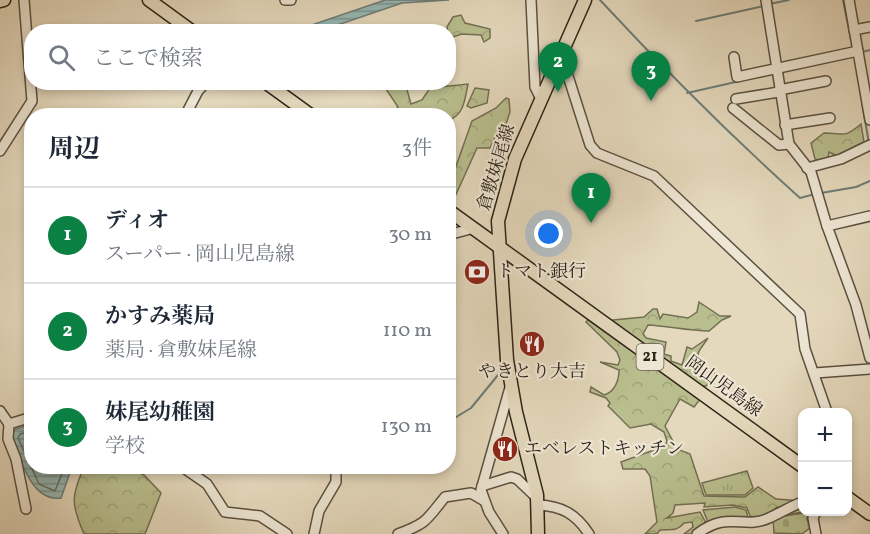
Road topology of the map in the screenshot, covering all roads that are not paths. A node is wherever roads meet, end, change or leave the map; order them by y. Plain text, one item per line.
1 (4, 0) edge
2 (24, 0) edge
3 (148, 0) edge
4 (285, 0) edge
5 (291, 0) edge
6 (531, 0) edge
7 (585, 0) edge
8 (849, 0) edge
9 (0, 1) edge
10 (766, 3) edge
11 (26, 24) edge
12 (182, 24) edge
13 (870, 27) edge
14 (854, 30) junction
15 (855, 51) junction
16 (561, 54) junction
17 (734, 57) dead end
18 (775, 69) junction
19 (826, 81) dead end
20 (31, 90) edge
21 (199, 90) edge
22 (276, 90) edge
23 (779, 91) junction
24 (540, 97) junction
25 (28, 108) edge
26 (189, 108) edge
27 (301, 108) edge
28 (24, 114) edge
29 (830, 118) dead end
30 (870, 120) edge
31 (785, 125) junction
32 (789, 144) junction
33 (869, 145) edge
34 (0, 151) edge
35 (807, 168) junction
36 (456, 216) edge
37 (870, 216) edge
38 (827, 226) junction
39 (474, 228) junction
40 (456, 233) edge
41 (500, 246) junction
42 (870, 358) edge
43 (870, 369) edge
44 (815, 373) junction
45 (511, 384) junction
46 (825, 408) edge
47 (0, 411) edge
48 (24, 419) edge
49 (9, 424) junction
50 (798, 463) edge
51 (193, 474) edge
52 (336, 474) edge
53 (482, 486) junction
54 (483, 500) junction
55 (538, 501) junction
56 (852, 501) edge
57 (798, 504) edge
58 (26, 509) dead end
59 (870, 514) edge
60 (814, 516) edge
61 (812, 532) edge
62 (286, 534) edge
63 (314, 534) edge
64 (398, 534) edge
65 (503, 534) edge
66 (538, 534) edge
67 (589, 534) edge
68 (697, 534) edge

1 - 9 main road
2 - 11 street
3 - 12 main road
4 - 5 street
6 - 24 street
7 - 16 main road, 倉敷妹尾線
8 - 14 street
10 - 18 street
13 - 14 street
14 - 15 street
15 - 18 street
15 - 30 street
16 - 24 main road, 倉敷妹尾線
16 - 44 street
17 - 18 street
18 - 23 street
19 - 23 street
20 - 25 street
21 - 26 street
22 - 27 main road
23 - 31 street
23 - 32 street
24 - 41 main road, 倉敷妹尾線
28 - 34 street
29 - 31 street
31 - 32 street
32 - 35 street
33 - 35 street
35 - 38 street
36 - 39 main road, 岡山児島線 / 21
37 - 38 street
38 - 42 street
39 - 40 street
39 - 41 main road, 岡山児島線 / 21
41 - 45 main road, 倉敷妹尾線
41 - 50 main road, 岡山児島線 / 21
43 - 44 street
44 - 46 street
45 - 53 street
45 - 55 main road, 倉敷妹尾線
47 - 49 street
48 - 49 street
49 - 58 street
51 - 62 street
52 - 63 street
53 - 54 street
53 - 55 street
54 - 64 street
54 - 65 street
55 - 66 main road, 倉敷妹尾線
55 - 67 street
56 - 59 main road
57 - 68 street
60 - 61 street

